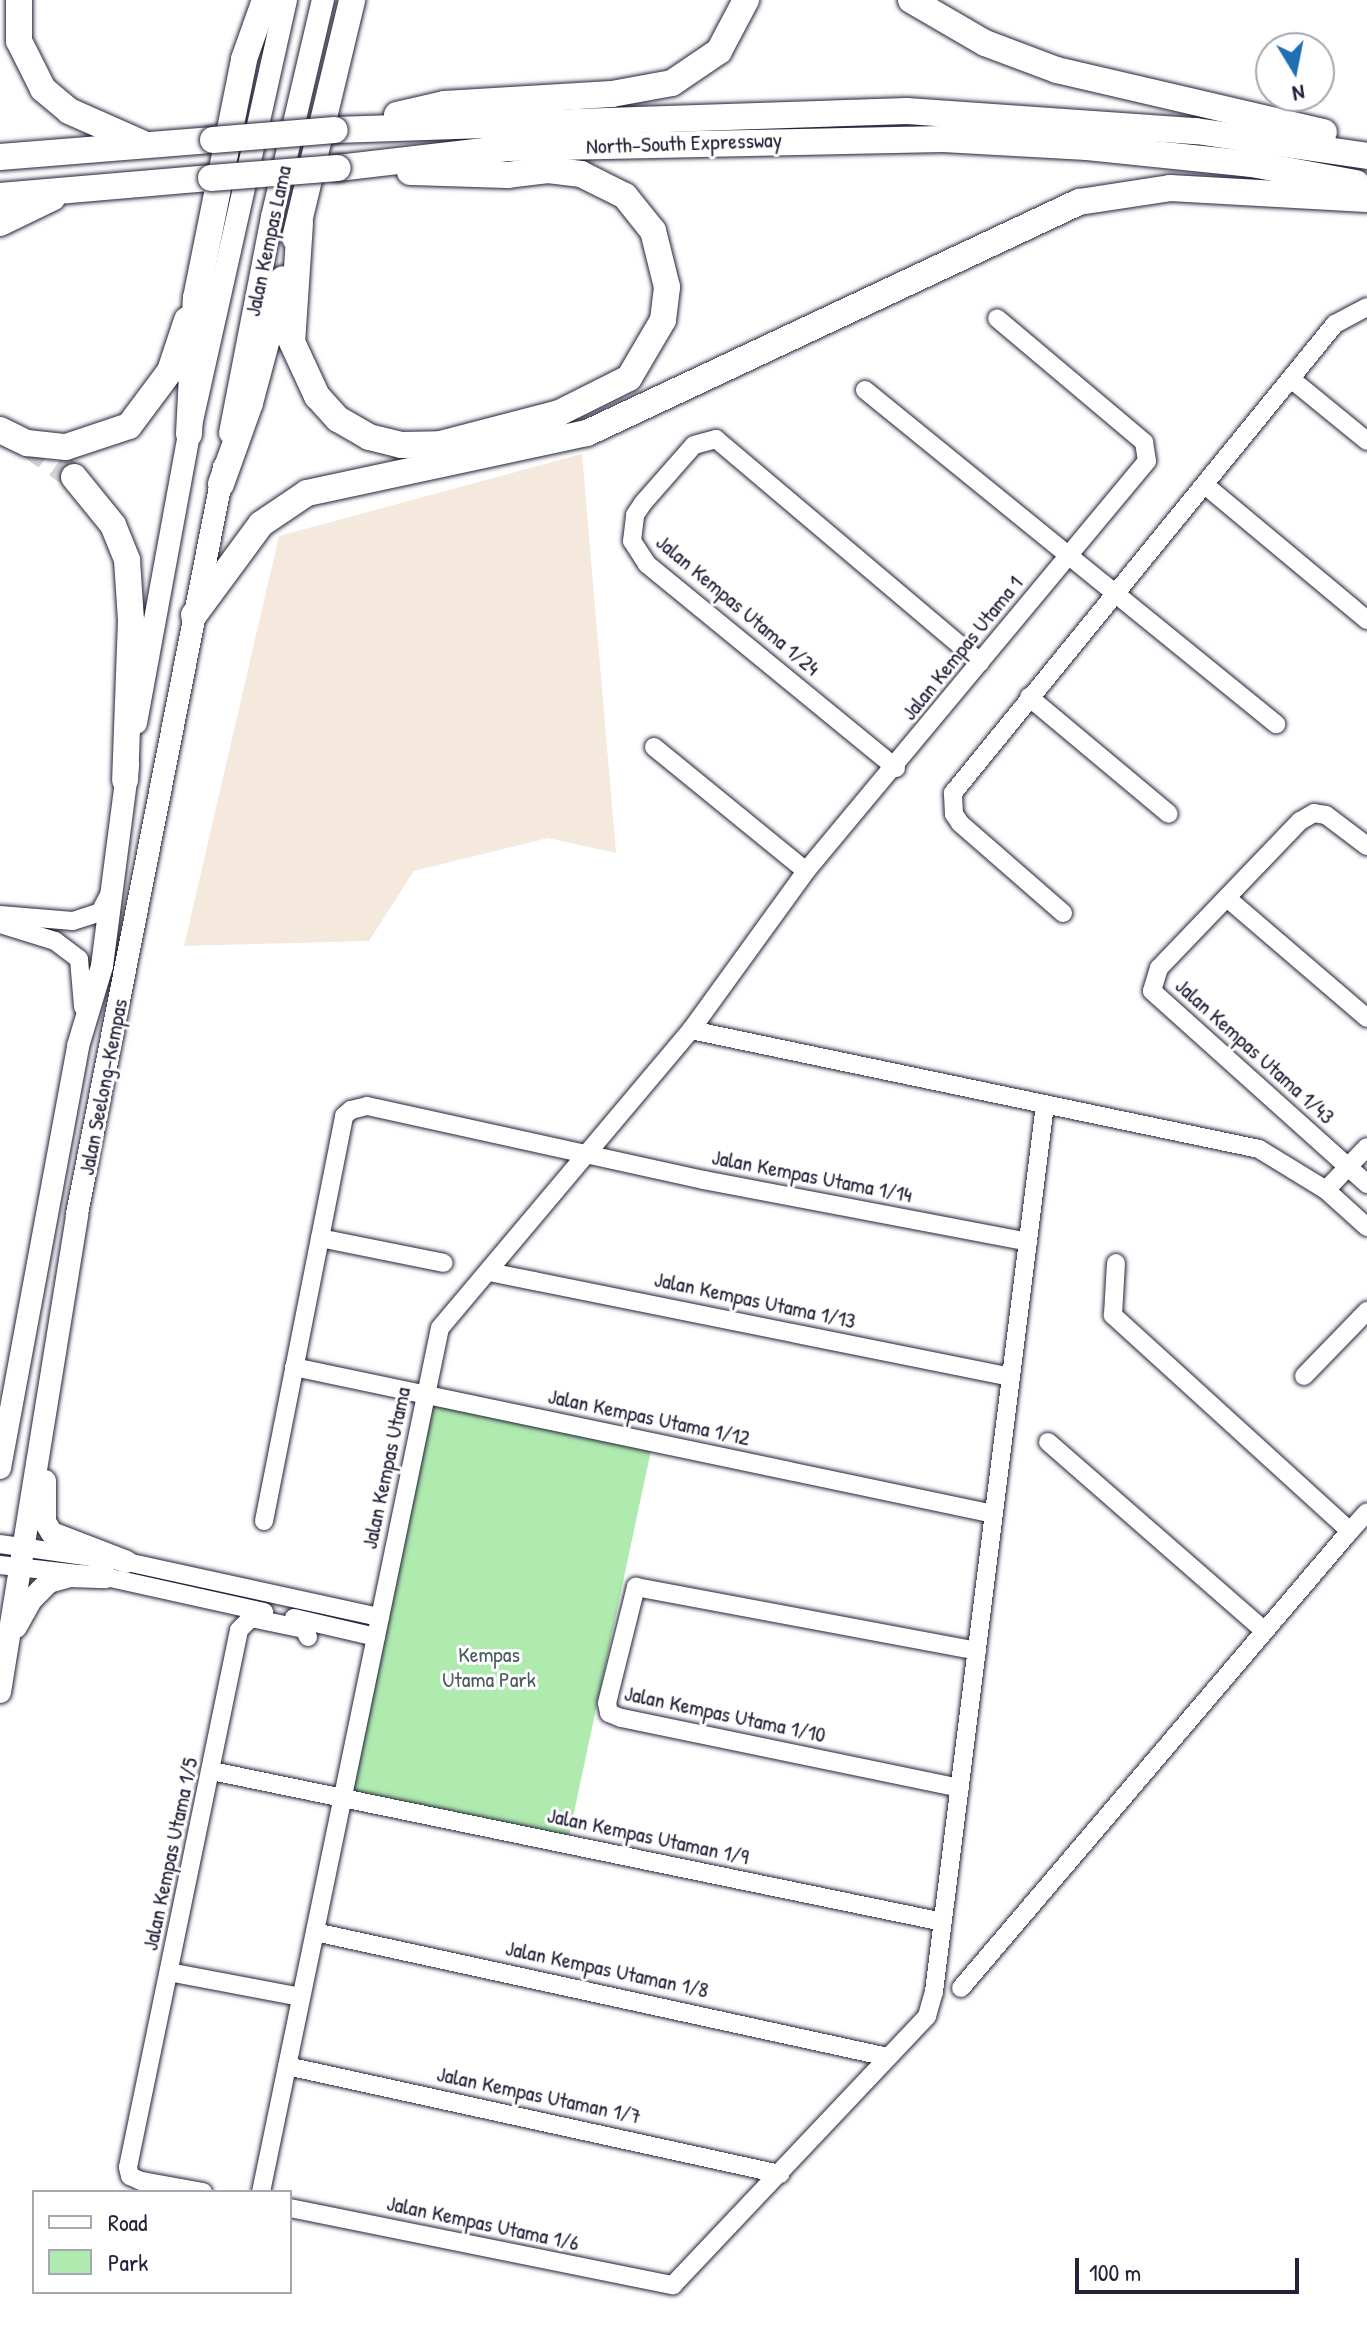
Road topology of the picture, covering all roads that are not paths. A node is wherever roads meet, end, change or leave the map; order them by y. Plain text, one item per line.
1 (19, 0) edge
2 (244, 0) edge
3 (265, 0) edge
4 (286, 0) edge
5 (323, 0) edge
6 (746, 0) edge
7 (911, 0) edge
8 (350, 8) edge
9 (244, 59) junction
10 (335, 130) junction
11 (1367, 142) edge
12 (146, 145) junction
13 (1367, 156) edge
14 (0, 157) edge
15 (338, 168) junction
16 (1367, 185) edge
17 (62, 193) junction
18 (0, 196) edge
19 (1367, 199) edge
20 (0, 223) edge
21 (300, 223) junction
22 (196, 298) junction
23 (1367, 307) edge
24 (997, 318) dead end
25 (1291, 379) junction
26 (865, 390) dead end
27 (0, 430) edge
28 (189, 434) junction
29 (1367, 441) edge
30 (74, 477) tunnel mouth
31 (221, 484) junction
32 (1205, 485) junction
33 (1068, 555) junction
34 (1113, 591) junction
35 (194, 615) junction
36 (1367, 620) edge
37 (980, 662) junction
38 (1029, 697) junction
39 (1276, 724) dead end
40 (654, 747) dead end
41 (896, 768) junction
42 (125, 780) junction
43 (1169, 814) dead end
44 (1367, 846) edge
45 (806, 871) junction
46 (115, 877) junction
47 (1227, 898) junction
48 (1063, 913) dead end
49 (0, 915) edge
50 (0, 924) edge
51 (1367, 1018) edge
52 (691, 1030) junction
53 (78, 1046) junction
54 (1045, 1105) junction
55 (1367, 1147) edge
56 (587, 1154) junction
57 (1348, 1166) junction
58 (1367, 1184) edge
59 (1326, 1190) junction
60 (77, 1214) junction
61 (1367, 1227) edge
62 (320, 1238) junction
63 (1028, 1242) junction
64 (444, 1263) dead end
65 (1116, 1263) dead end
66 (489, 1272) junction
67 (1367, 1311) edge
68 (294, 1367) junction
69 (1304, 1376) dead end
70 (1011, 1377) junction
71 (13, 1392) junction
72 (426, 1393) junction
73 (1048, 1442) dead end
74 (0, 1449) edge
75 (0, 1468) edge
76 (1367, 1512) edge
77 (994, 1514) junction
78 (264, 1521) dead end
79 (1350, 1531) junction
80 (10, 1556) edge
81 (127, 1562) junction
82 (106, 1577) junction
83 (380, 1617) junction
84 (1262, 1629) junction
85 (308, 1637) dead end
86 (376, 1637) junction
87 (977, 1651) junction
88 (4, 1660) junction
89 (0, 1692) edge
90 (212, 1771) junction
91 (960, 1788) junction
92 (343, 1798) junction
93 (943, 1922) junction
94 (315, 1932) junction
95 (169, 1972) junction
96 (961, 1988) dead end
97 (301, 1997) junction
98 (888, 2057) junction
99 (287, 2066) junction
100 (780, 2174) junction
101 (192, 2190) edge
102 (261, 2190) edge
103 (292, 2208) edge

1 - 12 highway
2 - 9 highway
3 - 9 highway
4 - 28 main road, Jalan Kempas Lama
5 - 31 main road, Jalan Kempas Lama
6 - 10 highway
7 - 11 highway
8 - 21 highway
9 - 22 highway
10 - 12 highway, North–South Expressway, bridge
10 - 13 highway, North–South Expressway
12 - 14 highway, North–South Expressway
15 - 16 highway, North–South Expressway
15 - 17 highway, North–South Expressway, bridge
15 - 21 highway
17 - 18 highway, North–South Expressway
17 - 20 highway
19 - 35 highway
21 - 31 highway
22 - 27 highway
22 - 28 highway
23 - 25 street
24 - 33 street, Jalan Kempas Utama 1
25 - 29 street
25 - 32 street
26 - 33 street
28 - 42 main road, Jalan Seelong–Kempas
30 - 42 highway
31 - 35 main road, Jalan Seelong–Kempas
32 - 34 street
32 - 36 street
33 - 34 street
33 - 37 street, Jalan Kempas Utama 1
34 - 38 street
34 - 39 street
35 - 60 main road, Jalan Seelong–Kempas
37 - 41 street, Jalan Kempas Utama 1
37 - 41 street, Jalan Kempas Utama 1/24
38 - 43 street
38 - 48 street
40 - 45 street
41 - 45 street, Jalan Kempas Utama 1
42 - 46 main road, Jalan Seelong–Kempas
44 - 47 street, Jalan Kempas Utama 1/43
45 - 52 street, Jalan Kempas Utama
46 - 49 street
46 - 53 main road, Jalan Seelong–Kempas
47 - 51 street
47 - 57 street, Jalan Kempas Utama 1/43
50 - 53 street
52 - 54 street
52 - 56 street, Jalan Kempas Utama
53 - 71 main road, Jalan Seelong–Kempas
54 - 59 street
54 - 63 street
55 - 57 street
56 - 62 street, Jalan Kempas Utama 1/14
56 - 63 street, Jalan Kempas Utama 1/14
56 - 66 street, Jalan Kempas Utama
57 - 58 street
57 - 59 street
59 - 61 street
60 - 80 main road, Jalan Seelong–Kempas
60 - 81 main road
62 - 64 street
62 - 68 street
63 - 70 street
65 - 79 street
66 - 70 street, Jalan Kempas Utama 1/13
66 - 72 street, Jalan Kempas Utama
67 - 69 street
68 - 72 street, Jalan Kempas Utama 1/12
68 - 78 street
70 - 77 street
71 - 74 main road
71 - 75 main road, Jalan Seelong–Kempas
72 - 77 street, Jalan Kempas Utama 1/12
72 - 83 street, Jalan Kempas Utama
73 - 84 street
76 - 79 street
77 - 87 street
79 - 84 street
80 - 81 street
80 - 82 street
80 - 88 main road, Jalan Seelong–Kempas
81 - 83 street
82 - 86 street
82 - 88 main road
83 - 86 street, Jalan Kempas Utama
84 - 96 street
85 - 90 street, Jalan Kempas Utama 1/5
86 - 92 street, Jalan Kempas Utama
87 - 91 street
87 - 91 street, Jalan Kempas Utama 1/10
88 - 89 main road, Jalan Seelong–Kempas
90 - 92 street, Jalan Kempas Utaman 1/9
90 - 95 street, Jalan Kempas Utama 1/5
91 - 93 street
92 - 93 street, Jalan Kempas Utaman 1/9
92 - 94 street, Jalan Kempas Utama
93 - 98 street
94 - 97 street, Jalan Kempas Utama
94 - 98 street, Jalan Kempas Utaman 1/8
95 - 97 street
95 - 101 street, Jalan Kempas Utama 1/5
97 - 99 street, Jalan Kempas Utama
98 - 100 street
99 - 100 street, Jalan Kempas Utaman 1/7
99 - 102 street, Jalan Kempas Utama
100 - 103 street, Jalan Kempas Utama 1/6

